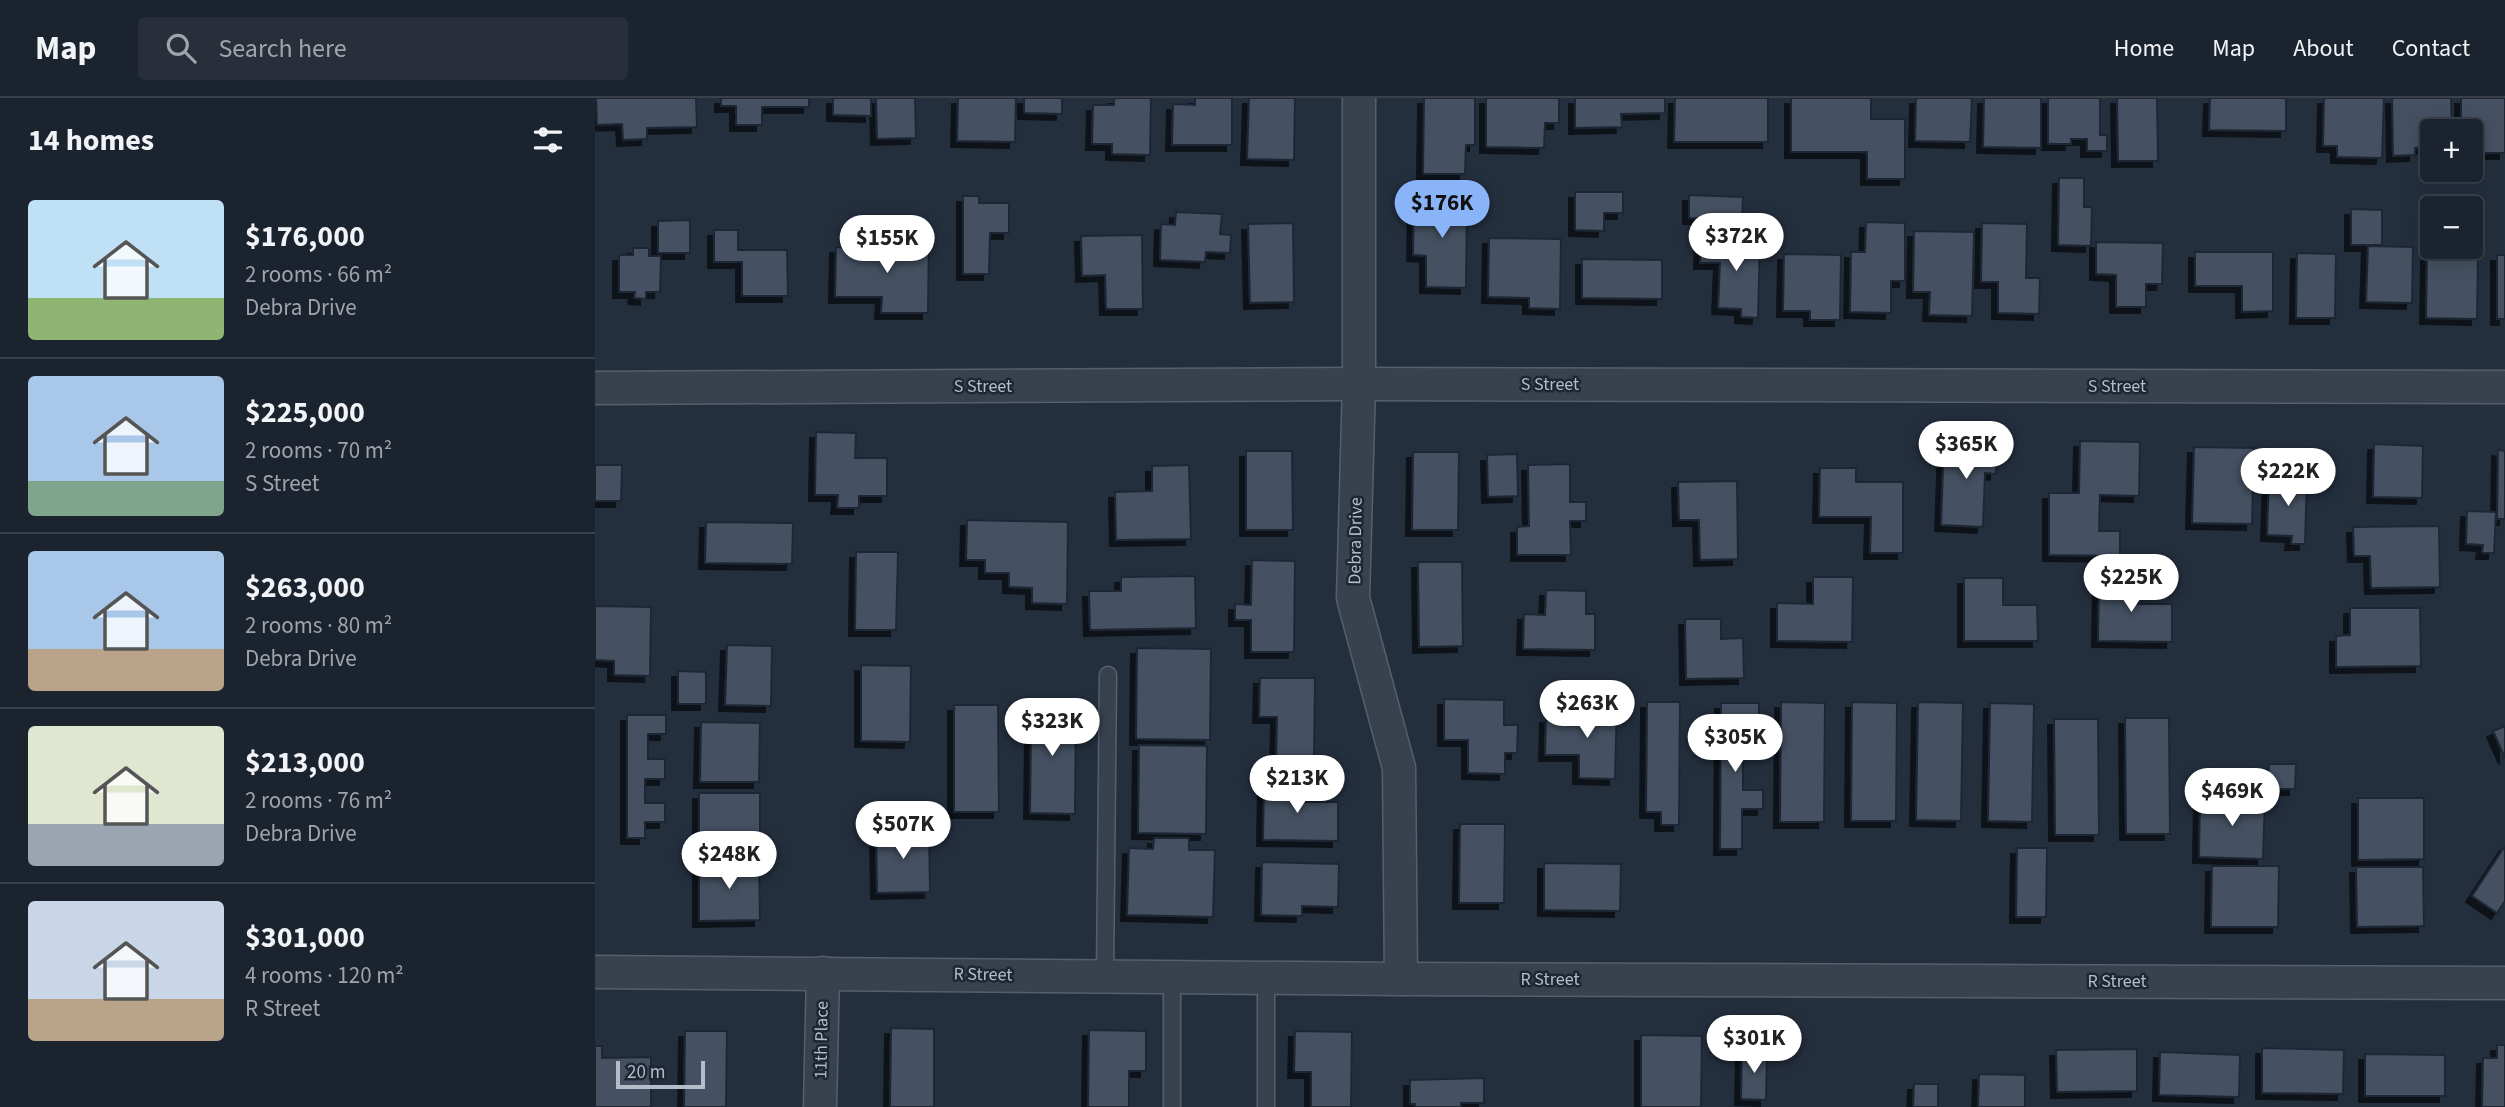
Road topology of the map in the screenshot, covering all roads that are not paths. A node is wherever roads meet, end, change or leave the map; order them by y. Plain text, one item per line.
1 (1359, 98) edge
2 (1359, 384) junction
3 (2505, 387) edge
4 (595, 388) edge
5 (1108, 675) dead end
6 (595, 972) edge
7 (823, 973) junction
8 (1105, 976) junction
9 (1172, 976) junction
10 (1266, 977) junction
11 (1401, 979) junction
12 (2505, 983) edge
13 (820, 1107) edge
14 (1173, 1107) edge
15 (1266, 1107) edge

1 - 2 street, Debra Drive
2 - 3 street, S Street
2 - 4 street, S Street
2 - 11 street, Debra Drive
5 - 8 lane
6 - 7 street, R Street
7 - 8 street, R Street
7 - 13 street, 11th Place
8 - 9 street, R Street
9 - 10 street, R Street
9 - 14 lane
10 - 11 street, R Street
10 - 15 lane
11 - 12 street, R Street

